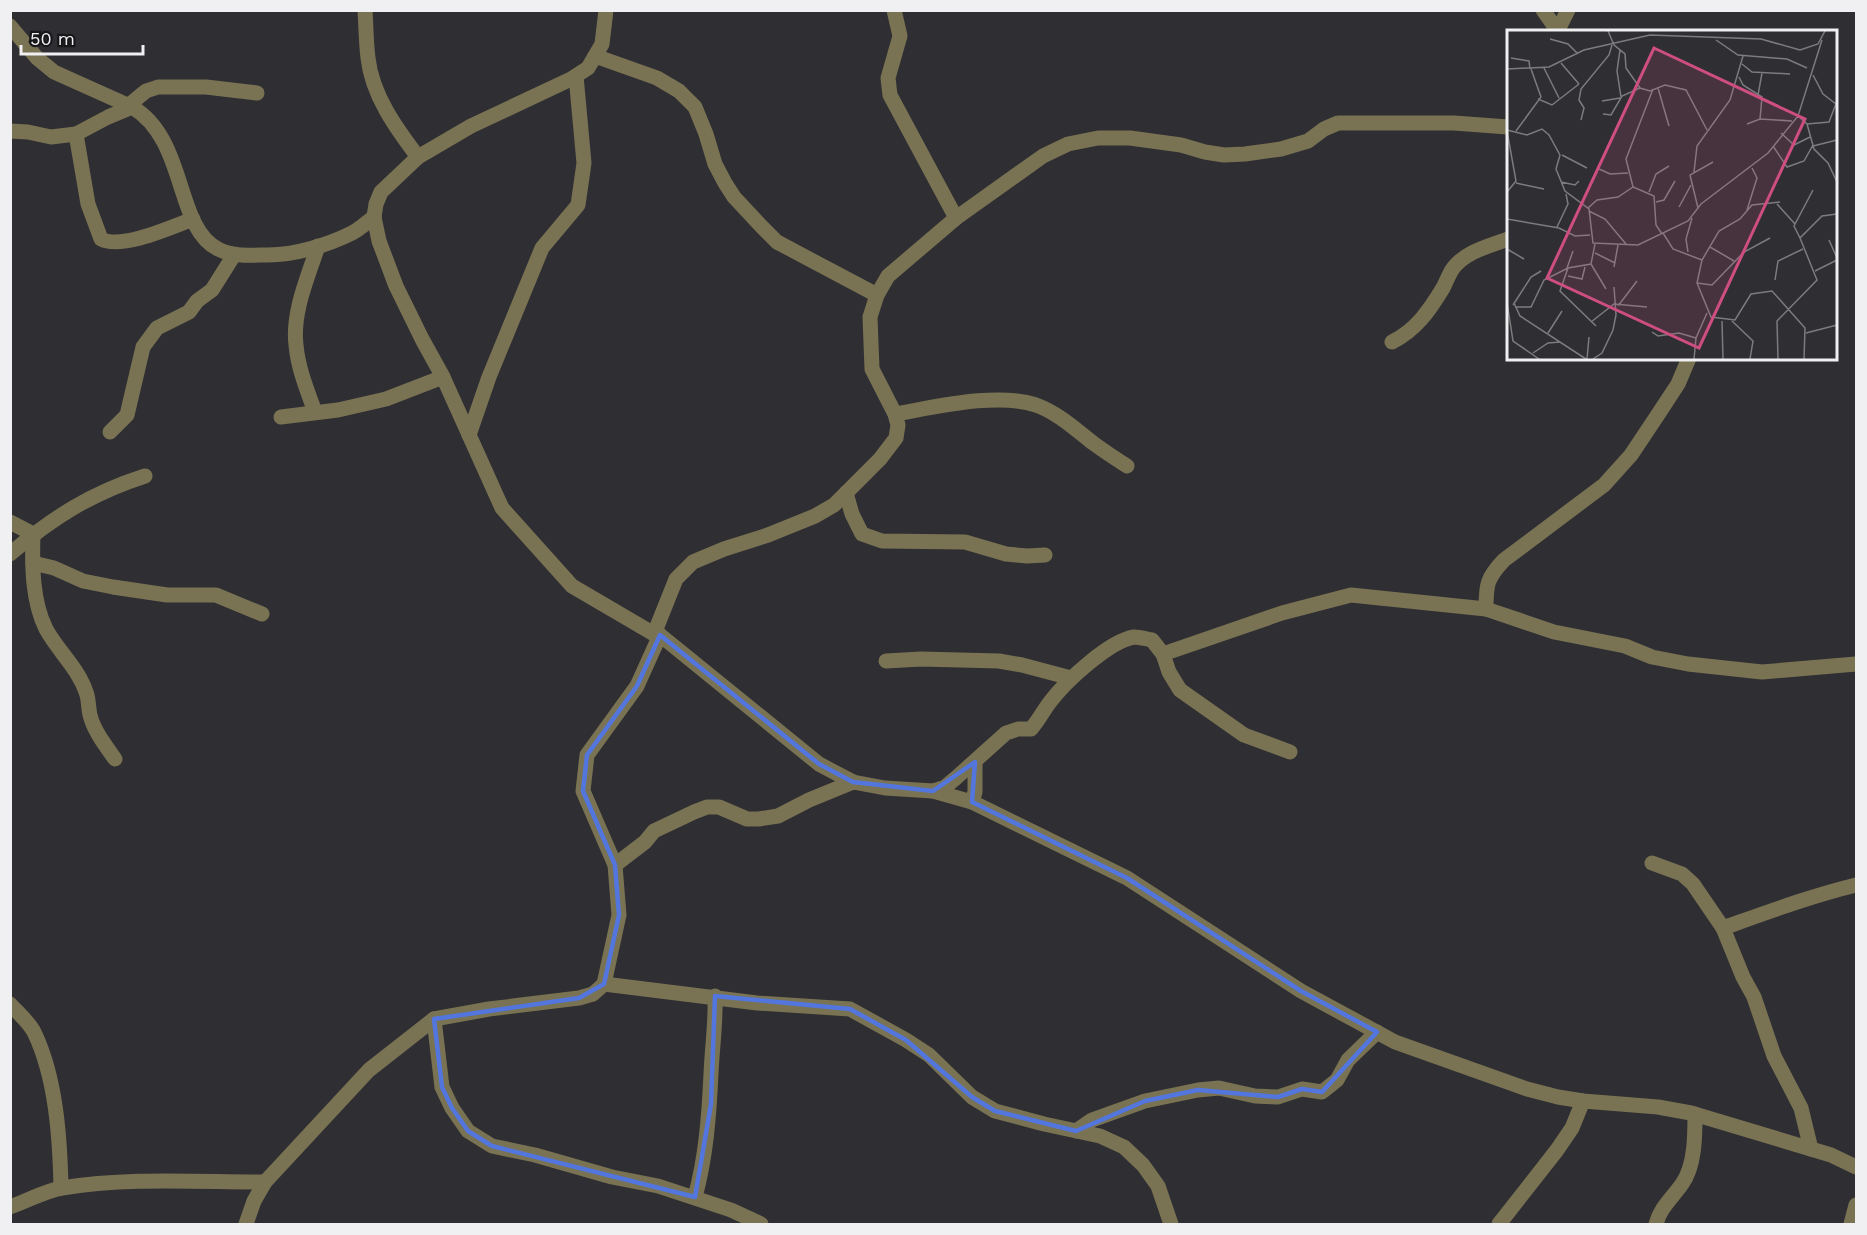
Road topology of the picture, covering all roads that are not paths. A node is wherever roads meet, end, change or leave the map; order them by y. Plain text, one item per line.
1 (365, 10) edge
2 (606, 10) edge
3 (894, 10) edge
4 (1543, 10) edge
5 (1568, 10) edge
6 (10, 26) edge
7 (1556, 30) edge
8 (1558, 30) edge
9 (595, 56) junction
10 (576, 76) junction
11 (257, 93) dead end
12 (131, 106) junction
13 (1507, 128) edge
14 (10, 131) edge
15 (76, 134) junction
16 (418, 157) junction
17 (374, 217) junction
18 (956, 218) junction
19 (193, 219) junction
20 (1507, 240) edge
21 (318, 246) junction
22 (234, 255) junction
23 (877, 295) junction
24 (1392, 342) dead end
25 (1688, 360) edge
26 (443, 377) junction
27 (315, 412) junction
28 (895, 414) junction
29 (280, 417) dead end
30 (110, 432) dead end
31 (469, 435) junction
32 (1127, 466) dead end
33 (145, 476) dead end
34 (846, 493) junction
35 (10, 522) edge
36 (33, 534) junction
37 (10, 554) edge
38 (1045, 555) dead end
39 (33, 563) junction
40 (1486, 609) junction
41 (262, 614) dead end
42 (657, 634) junction
43 (1163, 654) junction
44 (886, 661) dead end
45 (1857, 663) edge
46 (1071, 678) junction
47 (1290, 752) dead end
48 (115, 759) dead end
49 (975, 762) junction
50 (853, 782) junction
51 (933, 791) junction
52 (972, 802) junction
53 (1652, 863) dead end
54 (615, 865) junction
55 (1857, 885) edge
56 (1723, 928) junction
57 (604, 984) junction
58 (716, 996) junction
59 (10, 1004) edge
60 (434, 1019) junction
61 (1377, 1032) junction
62 (1583, 1101) junction
63 (1695, 1114) junction
64 (1076, 1131) junction
65 (1811, 1149) junction
66 (1857, 1167) edge
67 (265, 1182) junction
68 (61, 1188) junction
69 (695, 1197) junction
70 (1857, 1205) edge
71 (10, 1207) edge
72 (246, 1224) edge
73 (761, 1224) edge
74 (1171, 1224) edge
75 (1499, 1224) edge
76 (1656, 1224) edge
77 (1851, 1224) edge

1 - 16 street
2 - 9 street
3 - 18 street
4 - 7 street
5 - 8 street
6 - 12 street
9 - 10 street
9 - 23 street
10 - 16 street
10 - 31 street
11 - 12 street
12 - 15 street
12 - 19 street
13 - 18 street
14 - 15 street
15 - 19 street
16 - 17 street
17 - 21 street
17 - 26 street
18 - 23 street
19 - 22 street
20 - 24 street
21 - 22 street
21 - 27 street
22 - 30 street
23 - 28 street
25 - 40 street
26 - 27 street
26 - 31 street
27 - 29 street
28 - 32 street
28 - 34 street
31 - 42 street
33 - 36 street
34 - 38 street
34 - 42 street
35 - 36 street
36 - 37 street
36 - 39 street
39 - 41 street
39 - 48 street
40 - 43 street
40 - 45 street
42 - 50 street
42 - 54 street
43 - 46 street
43 - 47 street
44 - 46 street
46 - 49 street
49 - 51 street
49 - 52 street
50 - 51 street
50 - 54 street
51 - 52 street
52 - 61 street
53 - 56 street
54 - 57 street
55 - 56 street
56 - 65 street
57 - 58 street
57 - 60 street
58 - 64 street
58 - 69 street
59 - 68 street
60 - 67 street
60 - 69 street
61 - 62 street
61 - 64 street
62 - 63 street
62 - 75 street
63 - 65 street
63 - 76 street
64 - 74 street
65 - 66 street
67 - 68 street
67 - 72 street
68 - 71 street
69 - 73 street
70 - 77 street

